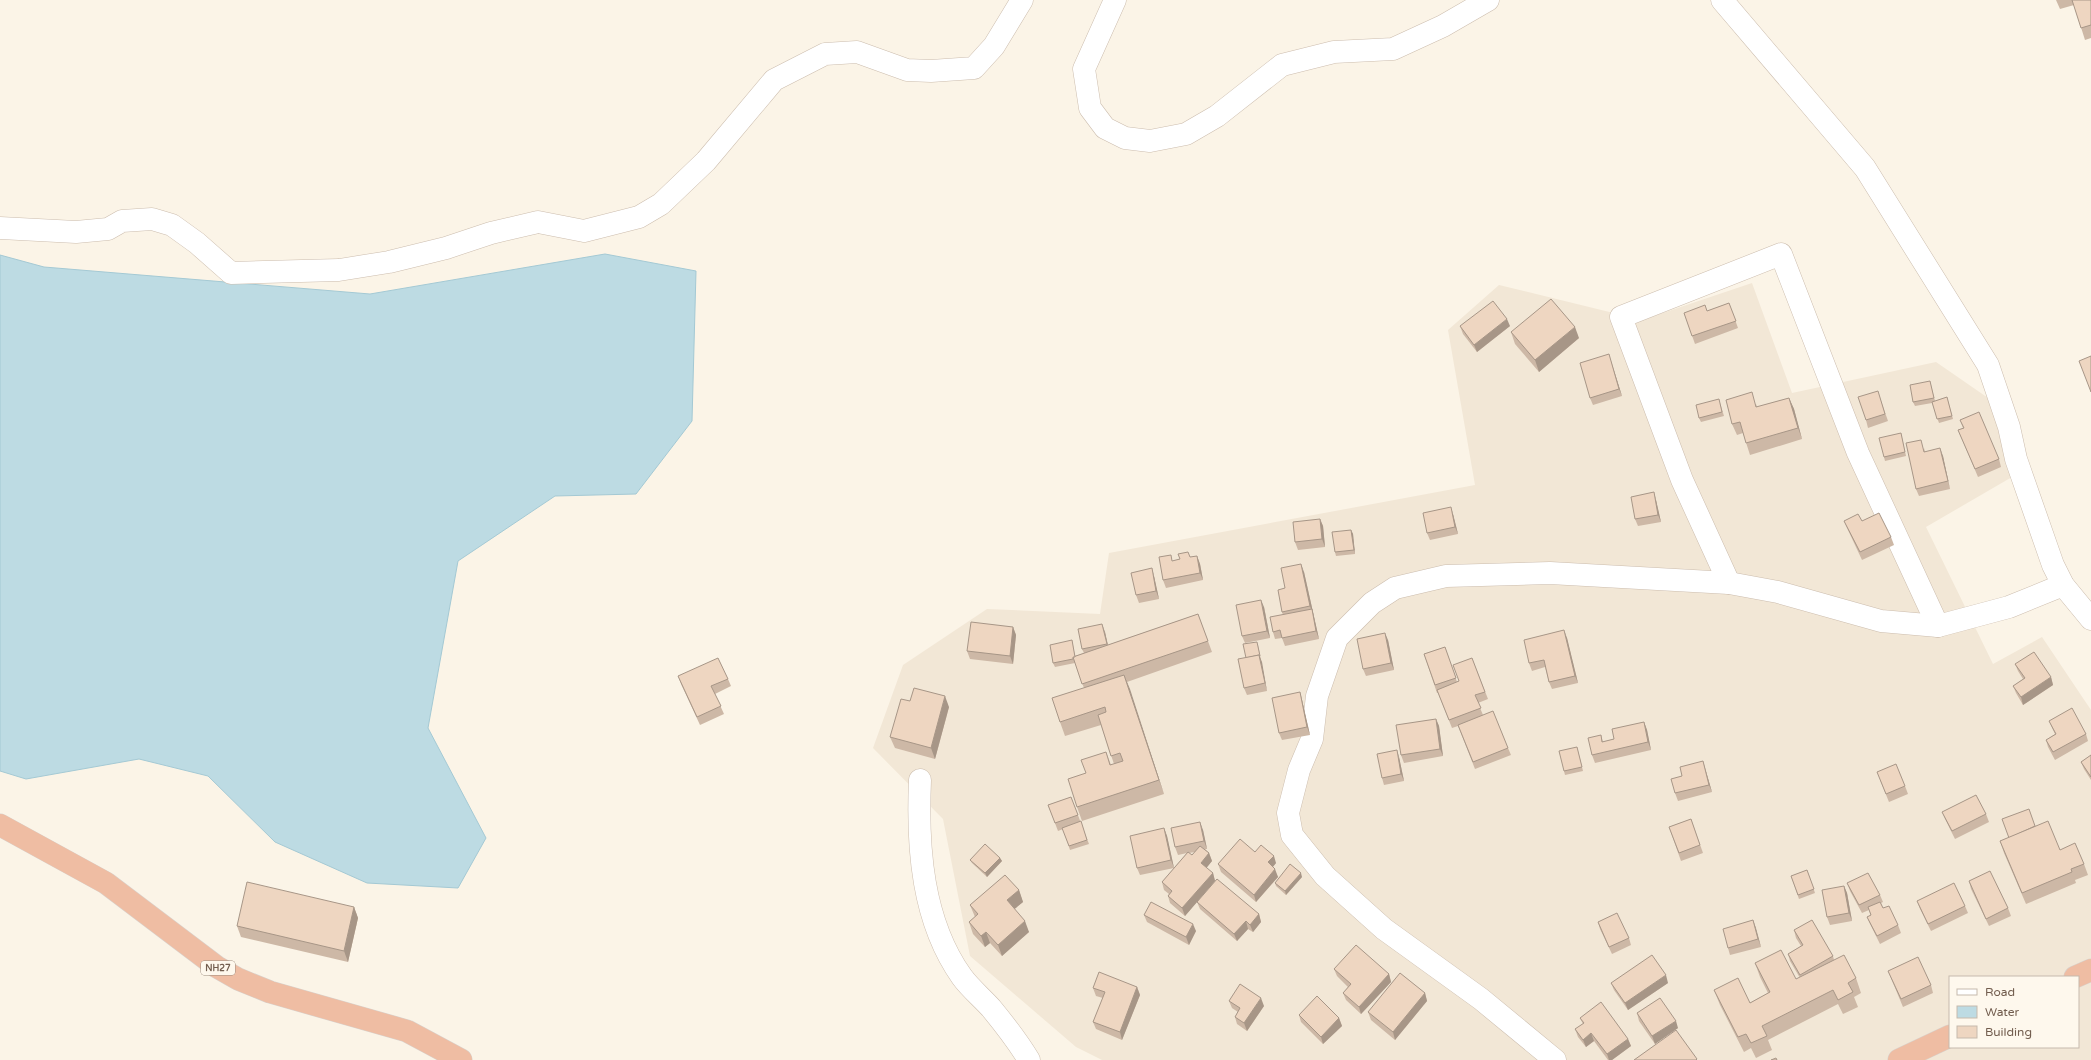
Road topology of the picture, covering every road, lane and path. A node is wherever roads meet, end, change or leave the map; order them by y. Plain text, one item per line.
1 (1022, 0) edge
2 (1115, 0) edge
3 (1488, 0) edge
4 (1722, 0) edge
5 (0, 228) edge
6 (1729, 583) junction
7 (2063, 585) junction
8 (2091, 619) edge
9 (1938, 626) junction
10 (920, 780) dead end
11 (0, 825) edge
12 (2091, 970) edge
13 (2077, 976) edge
14 (1949, 1036) edge
15 (461, 1060) edge
16 (1029, 1060) edge
17 (1555, 1060) edge
18 (1899, 1060) edge

1 - 5 street
2 - 3 street
4 - 7 street
6 - 9 street
6 - 9 street
6 - 17 street
7 - 8 street
7 - 9 street
10 - 16 street
11 - 15 highway, NH27
12 - 13 highway
14 - 18 highway

